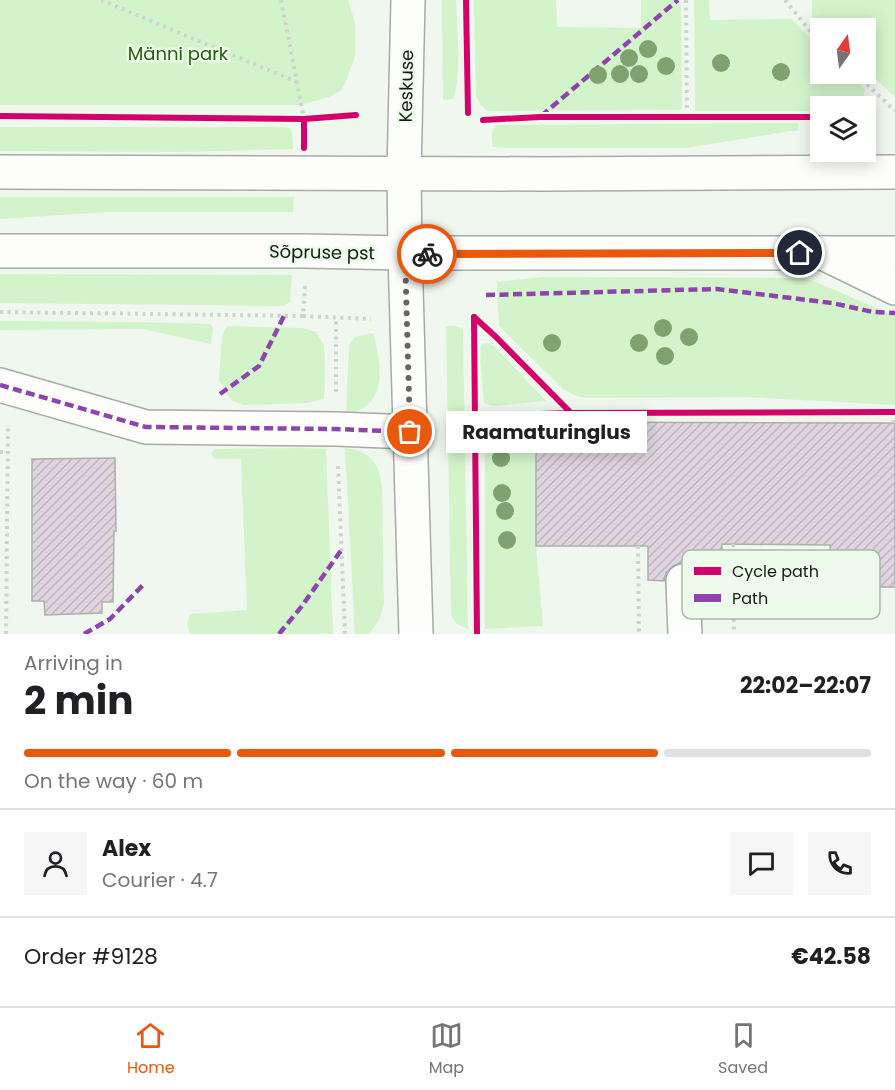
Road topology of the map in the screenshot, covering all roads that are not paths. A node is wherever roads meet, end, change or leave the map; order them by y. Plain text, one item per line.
1 (408, 0) edge
2 (0, 172) edge
3 (895, 172) edge
4 (404, 173) junction
5 (0, 251) edge
6 (823, 253) junction
7 (895, 253) edge
8 (405, 254) junction
9 (895, 288) edge
10 (0, 385) edge
11 (410, 432) junction
12 (684, 619) edge
13 (416, 634) edge
14 (685, 634) edge

1 - 4 main road, Keskuse
2 - 4 main road
3 - 4 main road
4 - 8 main road, Keskuse
5 - 8 main road, Sõpruse pst
6 - 7 main road, Sõpruse pst
6 - 8 main road, Sõpruse pst
6 - 9 main road
8 - 11 main road, Keskuse
10 - 11 main road
11 - 13 main road, Keskuse
12 - 14 main road

